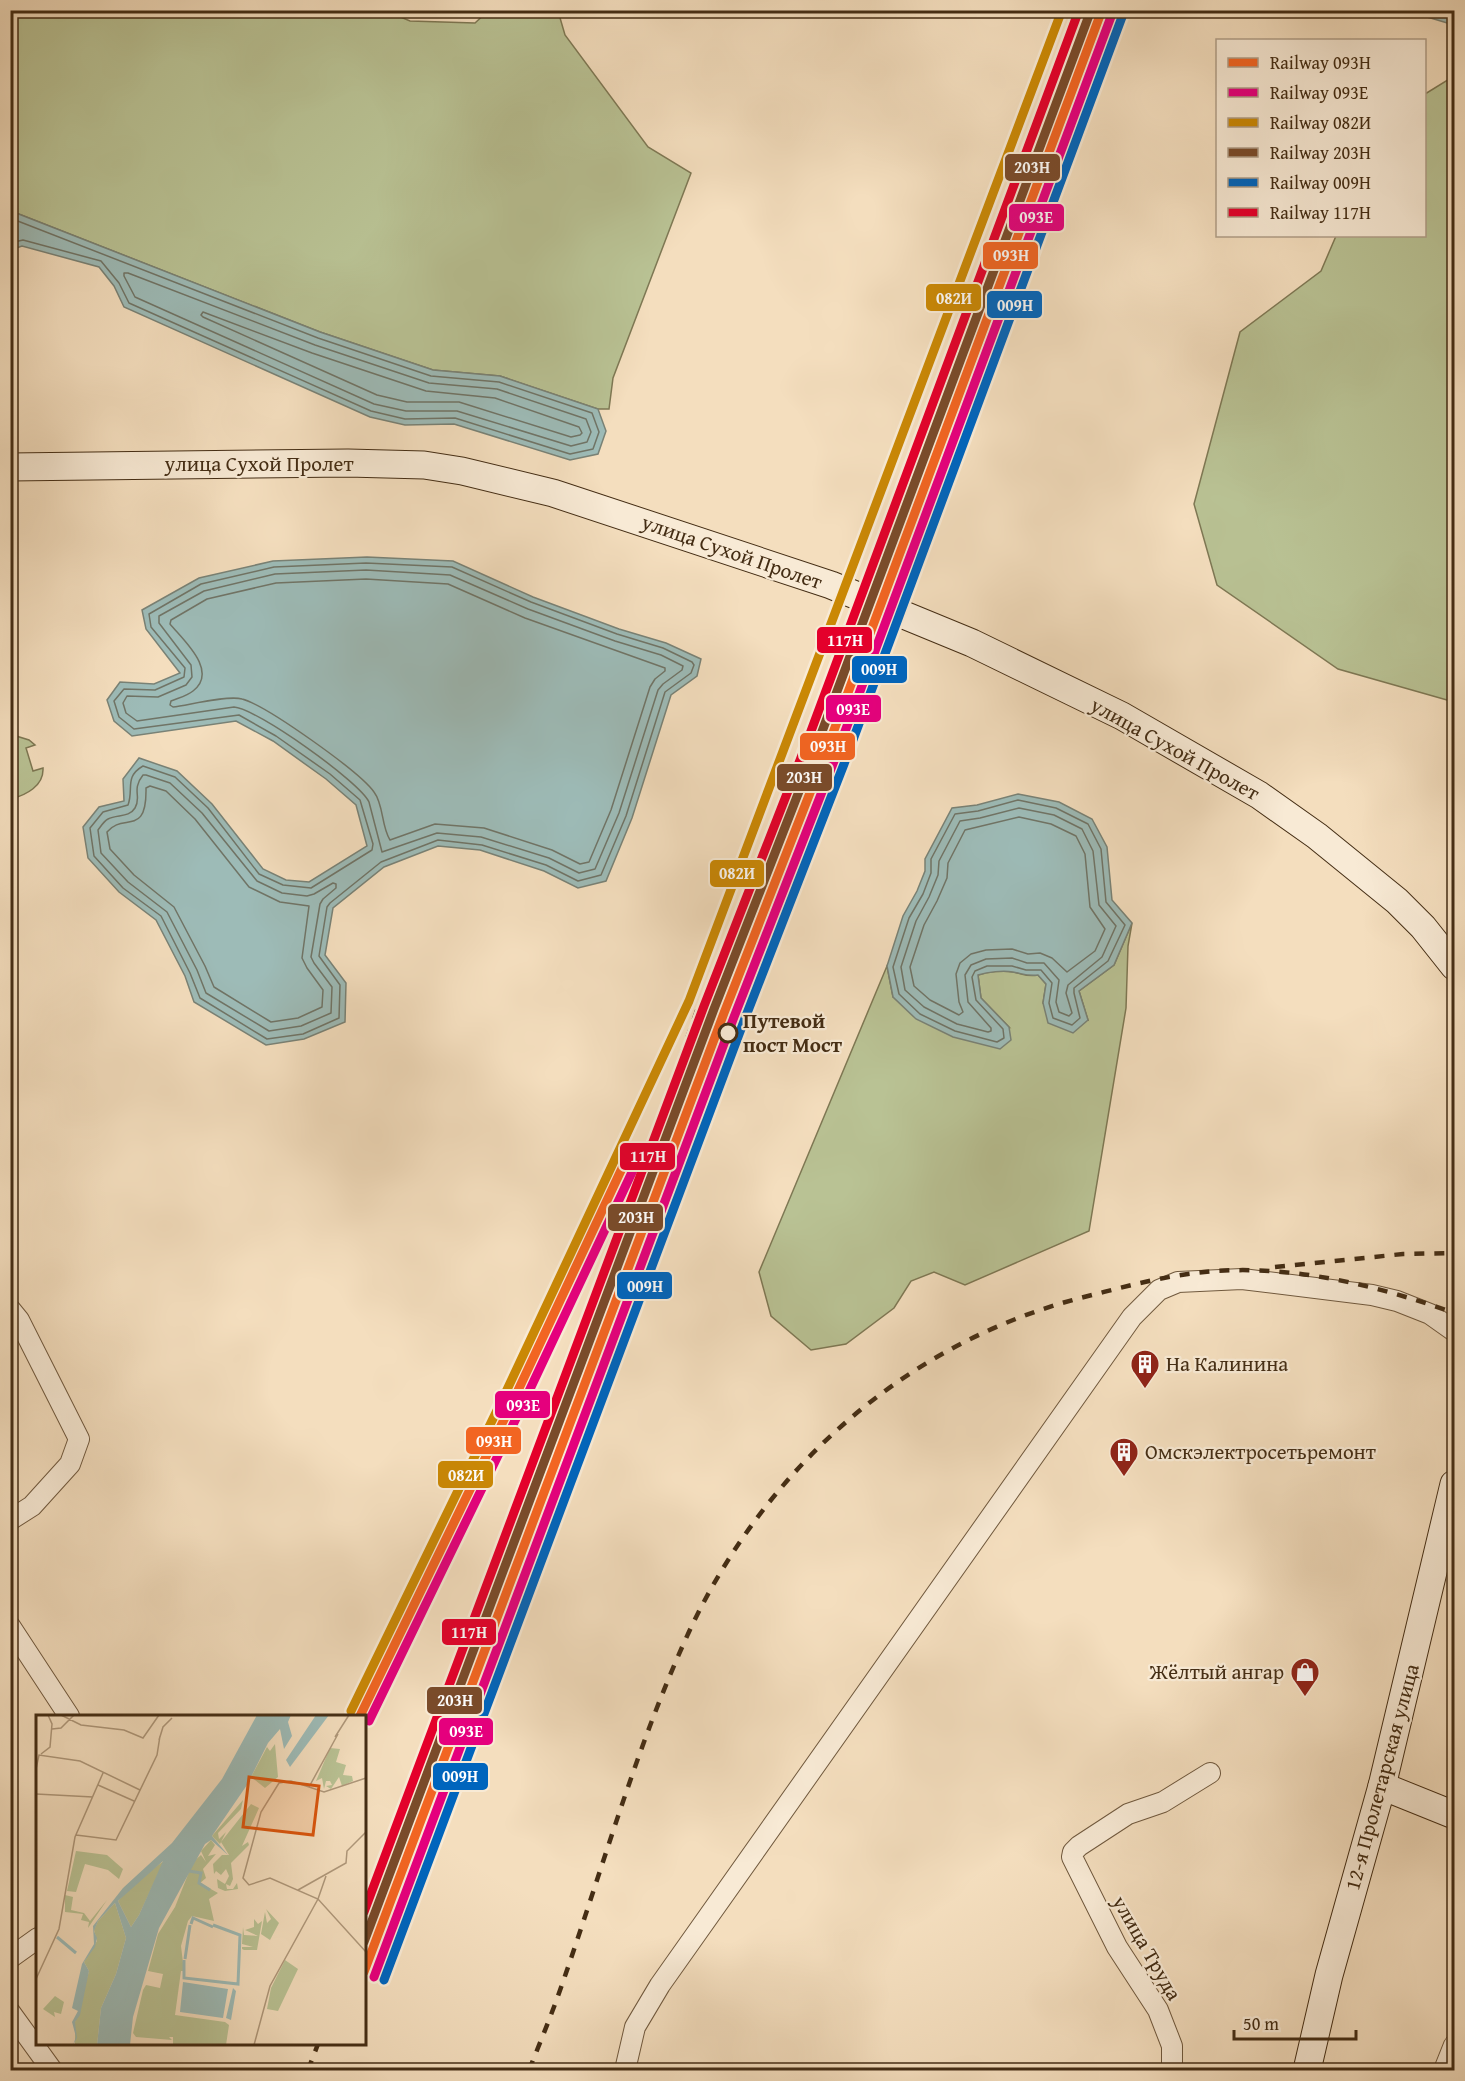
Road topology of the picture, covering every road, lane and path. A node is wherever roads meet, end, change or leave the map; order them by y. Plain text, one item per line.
1 (10, 467) edge
2 (1455, 966) edge
3 (10, 1309) edge
4 (1455, 1331) edge
5 (1455, 1484) edge
6 (10, 1520) edge
7 (10, 1626) edge
8 (68, 1715) edge
9 (1210, 1773) dead end
10 (1382, 1786) junction
11 (1455, 1815) edge
12 (36, 1939) edge
13 (10, 1958) edge
14 (10, 2012) edge
15 (1455, 2045) edge
16 (626, 2065) edge
17 (52, 2070) edge
18 (1172, 2070) edge
19 (1307, 2070) edge
20 (1443, 2070) edge

1 - 2 main road, улица Сухой Пролет
3 - 6 street
4 - 16 street
5 - 10 main road, 12-я Пролетарская улица
7 - 8 street
9 - 18 street, улица Труда
10 - 11 main road
10 - 19 main road, 12-я Пролетарская улица
12 - 13 street
14 - 17 street
15 - 20 street

